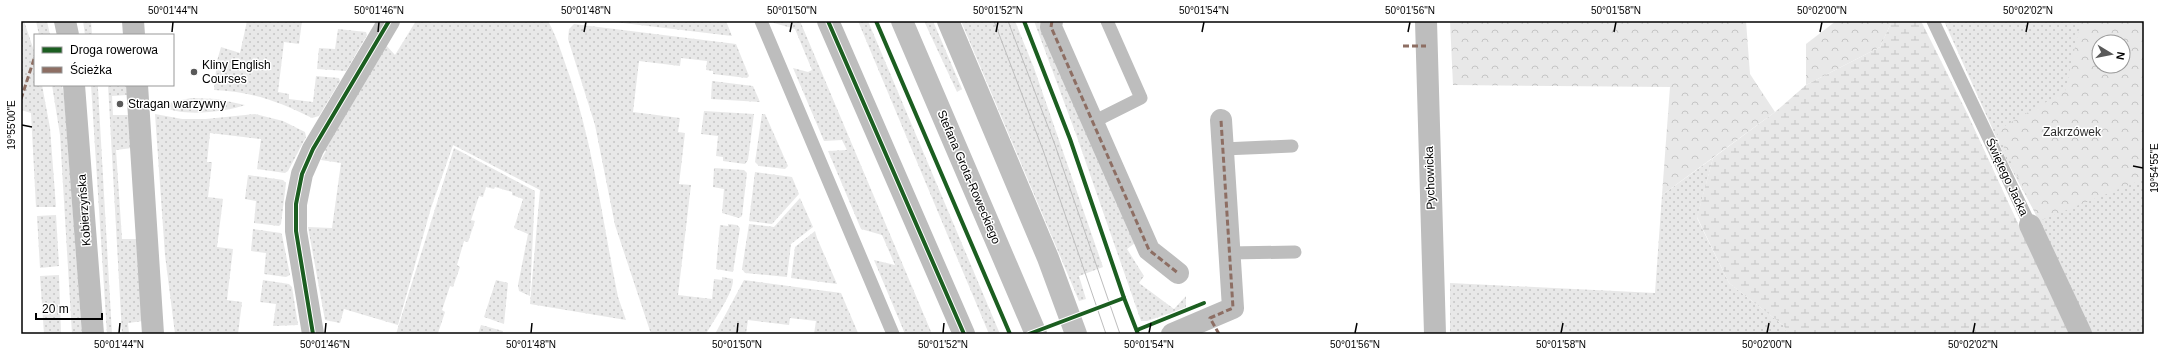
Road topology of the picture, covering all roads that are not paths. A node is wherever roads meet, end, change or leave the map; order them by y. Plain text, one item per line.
1 (65, 21) edge
2 (133, 21) edge
3 (389, 21) edge
4 (761, 21) edge
5 (828, 21) edge
6 (902, 21) edge
7 (948, 21) edge
8 (1052, 21) edge
9 (1107, 21) edge
10 (1426, 21) edge
11 (1933, 21) edge
12 (68, 34) edge
13 (134, 34) edge
14 (74, 86) edge
15 (137, 86) edge
16 (1221, 120) dead end
17 (1093, 122) junction
18 (1292, 146) dead end
19 (1223, 149) junction
20 (2030, 225) joint
21 (1295, 252) dead end
22 (1229, 253) junction
23 (1178, 273) dead end
24 (1214, 326) edge
25 (93, 334) edge
26 (153, 334) edge
27 (313, 334) edge
28 (893, 334) edge
29 (964, 334) edge
30 (1036, 334) edge
31 (1076, 334) edge
32 (1172, 334) edge
33 (1435, 334) edge
34 (2081, 334) edge

1 - 12 street
2 - 13 street
3 - 27 street
4 - 28 lane
5 - 29 street
6 - 30 main road, Stefana Grota-Roweckiego
7 - 31 main road
8 - 17 street
9 - 17 lane
10 - 33 street, Pychowicka
11 - 20 lane, Świętego Jacka
14 - 25 street, Kobierzyńska
15 - 26 street
16 - 19 street
17 - 23 street
18 - 19 lane
19 - 22 street
20 - 34 street, Świętego Jacka
21 - 22 lane
22 - 24 street
24 - 32 street

